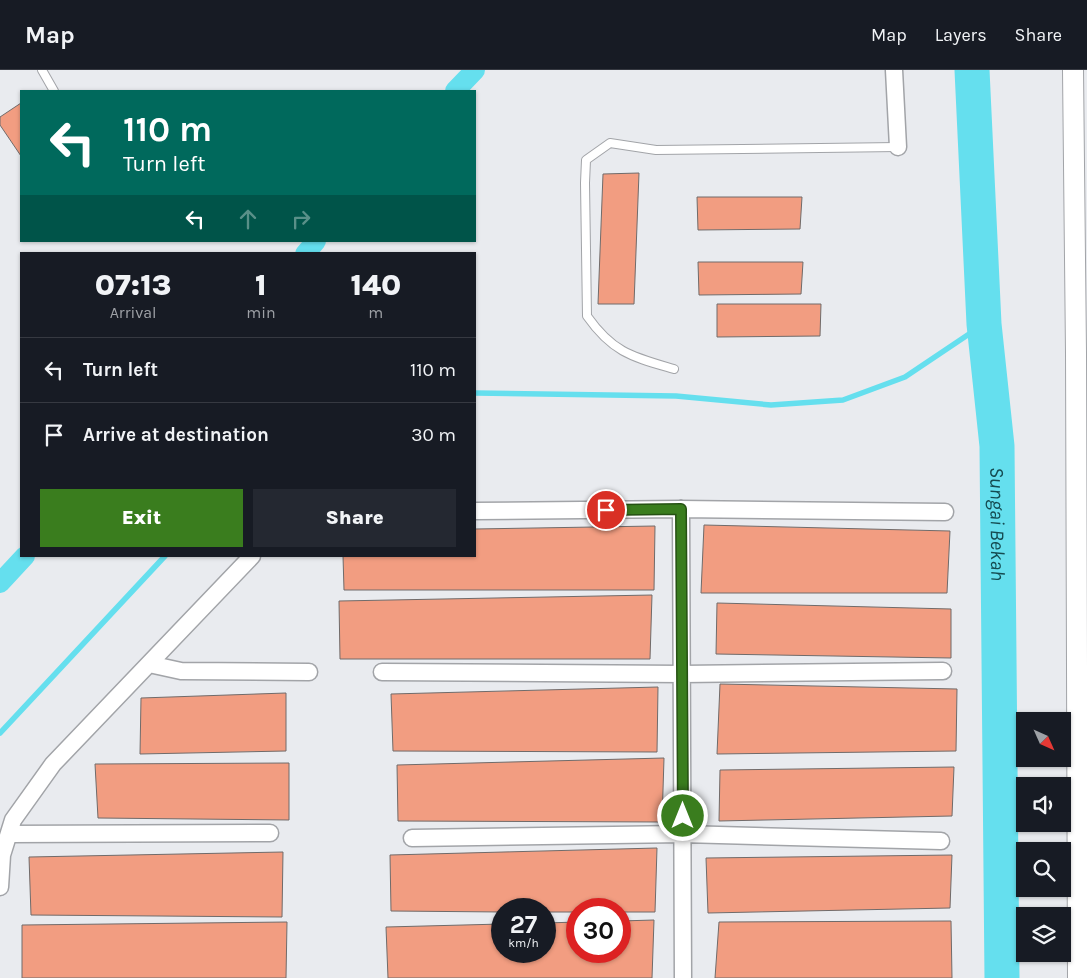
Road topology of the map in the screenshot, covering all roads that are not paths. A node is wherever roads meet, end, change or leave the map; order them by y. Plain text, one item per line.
1 (42, 70) edge
2 (894, 70) edge
3 (1073, 70) edge
4 (53, 90) edge
5 (898, 147) joint
6 (1082, 353) edge
7 (674, 369) dead end
8 (681, 509) junction
9 (476, 511) edge
10 (945, 512) dead end
11 (251, 557) edge
12 (149, 664) junction
13 (944, 671) dead end
14 (309, 672) dead end
15 (382, 672) dead end
16 (683, 674) junction
17 (270, 832) dead end
18 (8, 834) junction
19 (683, 834) junction
20 (412, 838) dead end
21 (941, 841) dead end
22 (0, 887) edge
23 (683, 978) edge
24 (1078, 978) edge

1 - 4 lane
2 - 5 street
3 - 6 street
5 - 7 lane
6 - 24 street
8 - 9 street
8 - 10 street
8 - 16 street
11 - 12 street
12 - 14 street
12 - 18 street
13 - 16 street
15 - 16 street
16 - 19 street
17 - 18 street
18 - 22 street
19 - 20 street
19 - 21 street
19 - 23 street

